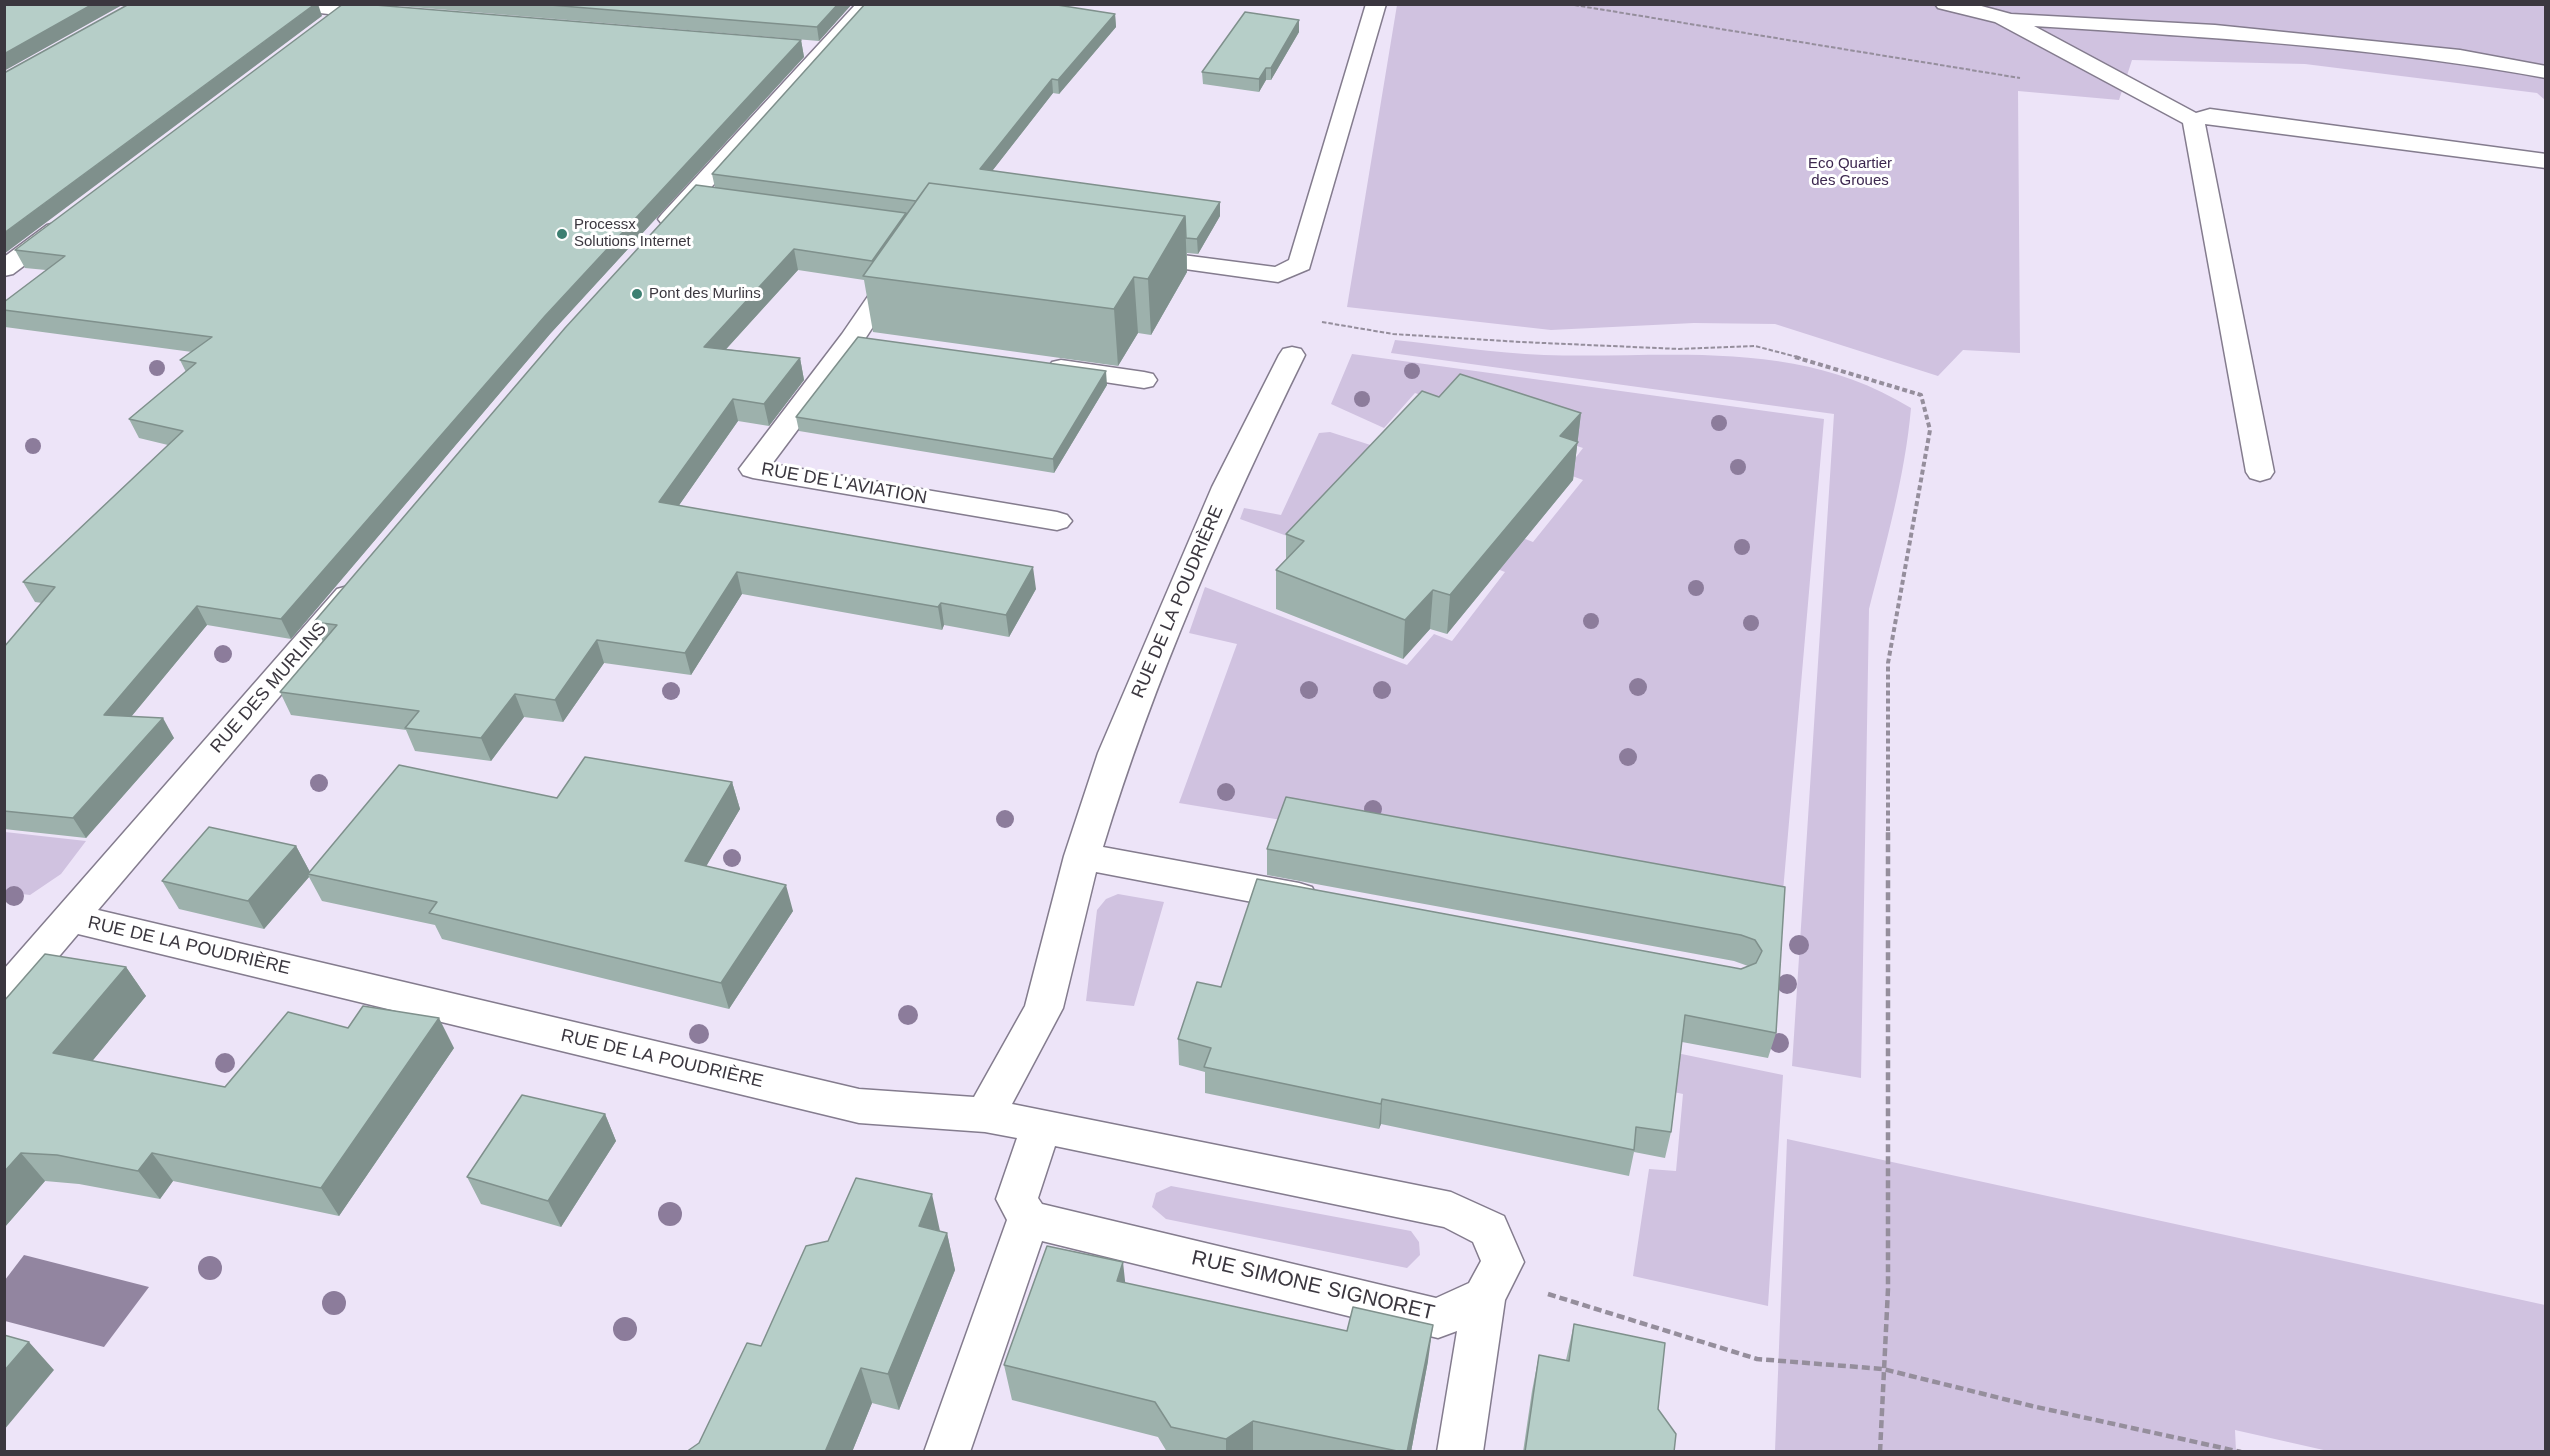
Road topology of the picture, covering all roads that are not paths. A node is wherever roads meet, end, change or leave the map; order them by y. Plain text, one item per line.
1 (294, 4) edge
2 (867, 4) edge
3 (1376, 4) edge
4 (1925, 4) edge
5 (1945, 4) edge
6 (346, 11) junction
7 (394, 15) edge
8 (2002, 18) junction
9 (327, 27) edge
10 (2546, 72) edge
11 (2193, 120) junction
12 (2546, 161) edge
13 (693, 195) junction
14 (718, 198) edge
15 (71, 219) edge
16 (656, 234) edge
17 (1127, 255) edge
18 (908, 256) edge
19 (4, 269) edge
20 (1292, 355) dead end
21 (1039, 365) edge
22 (1144, 380) dead end
23 (2260, 472) dead end
24 (1057, 521) dead end
25 (369, 570) edge
26 (1082, 856) junction
27 (1327, 902) edge
28 (71, 918) junction
29 (12, 976) edge
30 (985, 1115) junction
31 (1041, 1127) junction
32 (1028, 1219) junction
33 (1493, 1279) junction
34 (947, 1452) edge
35 (1460, 1452) edge

1 - 6 street
2 - 13 street
3 - 17 street
4 - 8 street
5 - 8 street
6 - 7 street
6 - 9 street
8 - 10 street
8 - 11 street
11 - 12 street
11 - 23 street
13 - 14 street
13 - 16 street
15 - 19 street
18 - 24 street, RUE DE L'AVIATION
20 - 26 street, RUE DE LA POUDRIÈRE
21 - 22 street
25 - 28 street, RUE DES MURLINS
26 - 27 street
26 - 30 street, RUE DE LA POUDRIÈRE
28 - 29 street, RUE DES MURLINS
28 - 30 street, RUE DE LA POUDRIÈRE
30 - 31 street
31 - 32 street
31 - 33 street
32 - 33 street, RUE SIMONE SIGNORET
32 - 34 street
33 - 35 street

